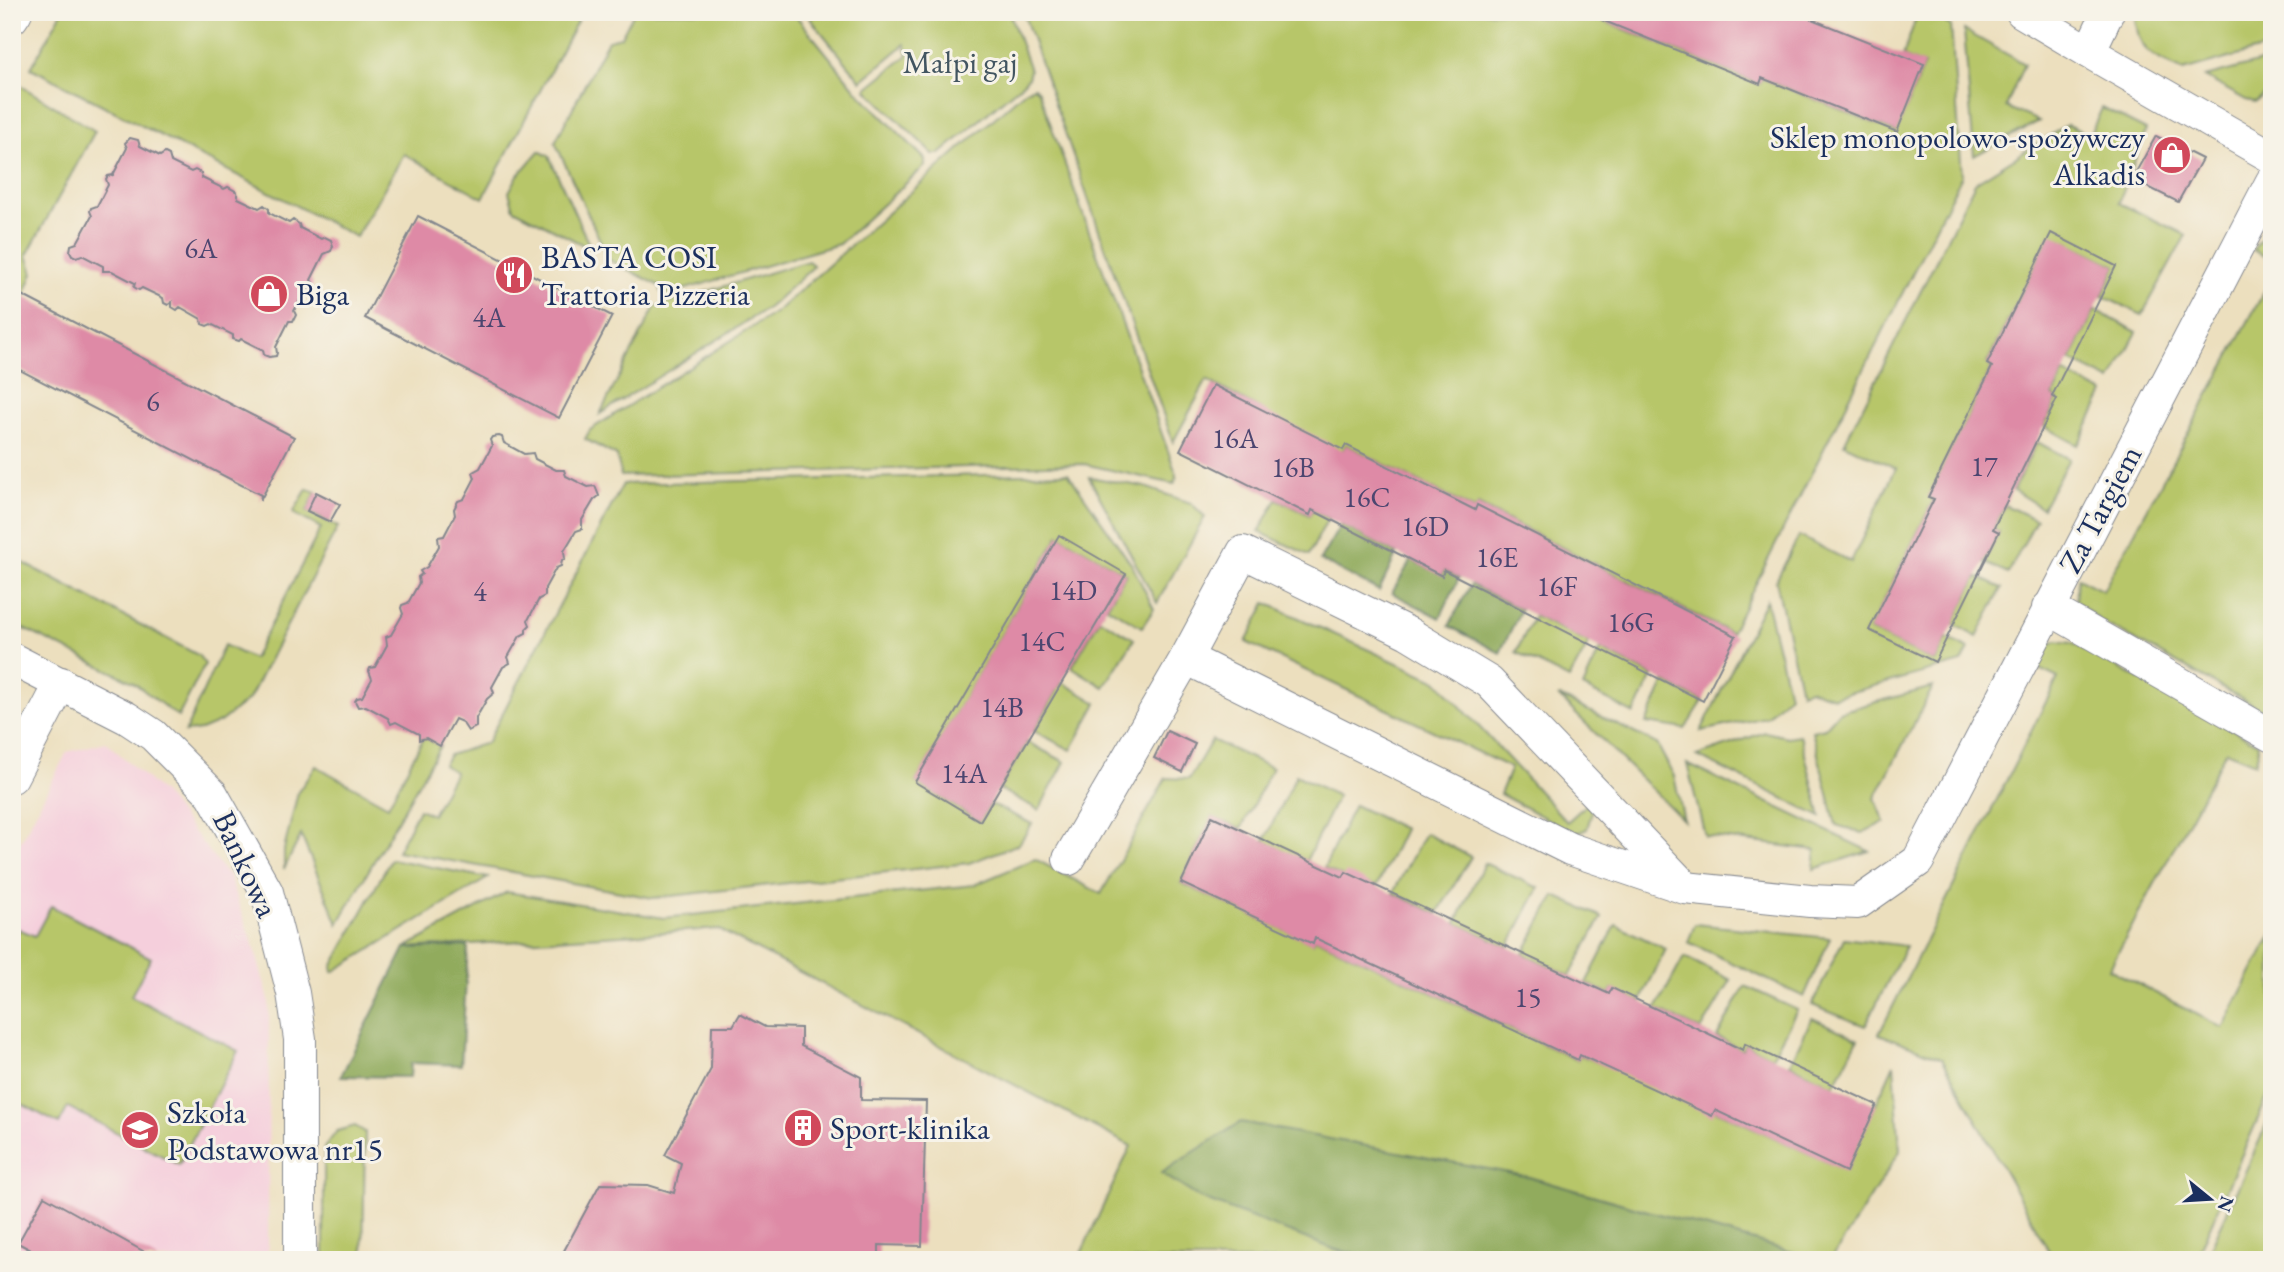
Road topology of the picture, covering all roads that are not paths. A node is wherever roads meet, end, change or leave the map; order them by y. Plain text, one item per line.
1 (16, 12) edge
2 (2022, 12) edge
3 (2108, 12) edge
4 (12, 18) edge
5 (2089, 52) junction
6 (2272, 157) edge
7 (2272, 181) edge
8 (2048, 608) junction
9 (1185, 658) junction
10 (12, 659) edge
11 (61, 683) junction
12 (2272, 736) edge
13 (12, 776) edge
14 (1069, 859) dead end
15 (1685, 888) junction
16 (300, 1260) edge

1 - 4 street
2 - 5 street
3 - 5 street
5 - 6 street
7 - 8 street, Za Targiem
8 - 12 street, Za Targiem
8 - 15 street
9 - 14 street
9 - 15 street
9 - 15 street
10 - 11 street, Bankowa
11 - 13 street
11 - 16 street, Bankowa

